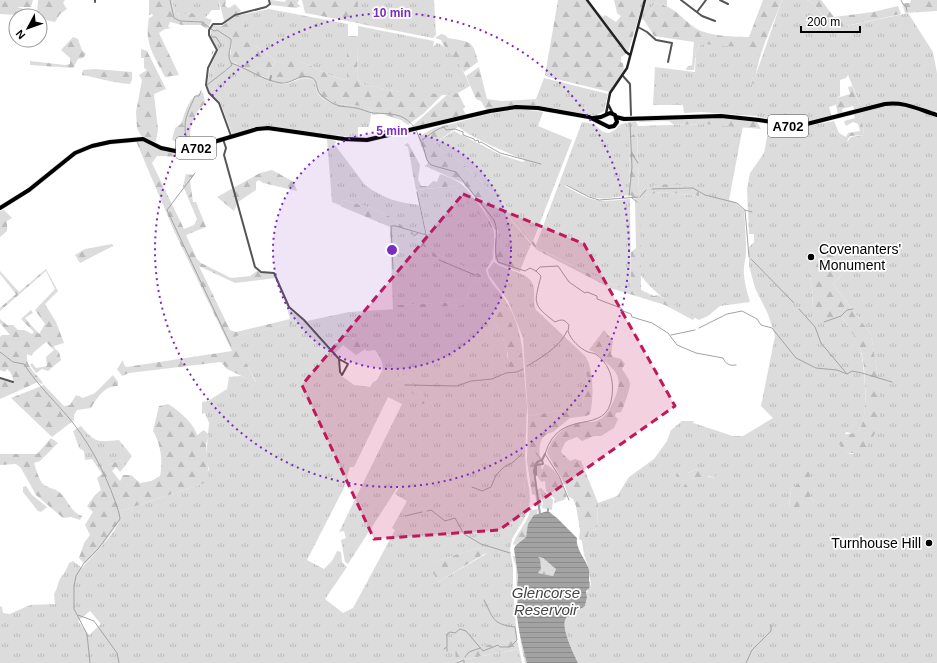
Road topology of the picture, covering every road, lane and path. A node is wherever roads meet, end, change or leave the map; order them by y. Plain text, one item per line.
1 (269, 0) edge
2 (587, 0) edge
3 (645, 0) edge
4 (681, 0) edge
5 (706, 0) edge
6 (720, 0) edge
7 (728, 4) dead end
8 (697, 12) junction
9 (715, 21) dead end
10 (638, 27) junction
11 (630, 55) junction
12 (668, 62) dead end
13 (623, 76) junction
14 (608, 103) junction
15 (936, 114) edge
16 (605, 115) junction
17 (630, 115) dead end
18 (593, 118) junction
19 (615, 118) junction
20 (604, 124) junction
21 (231, 136) junction
22 (223, 139) junction
23 (0, 208) edge
24 (339, 359) junction
25 (0, 378) edge
26 (13, 382) dead end

1 - 21 street
2 - 11 street
3 - 10 street
4 - 8 street
5 - 8 street
6 - 7 street
8 - 9 street
10 - 11 street
10 - 12 street
11 - 13 street
13 - 14 street
13 - 17 street
14 - 16 street
14 - 19 street
15 - 19 highway, A702
16 - 18 highway, A702
16 - 19 highway, A702
16 - 20 highway
18 - 20 highway, A702
18 - 21 highway, A702
19 - 20 highway, A702
21 - 22 highway, A702
22 - 23 highway, A702
22 - 24 street
24 - 24 street
25 - 26 street

